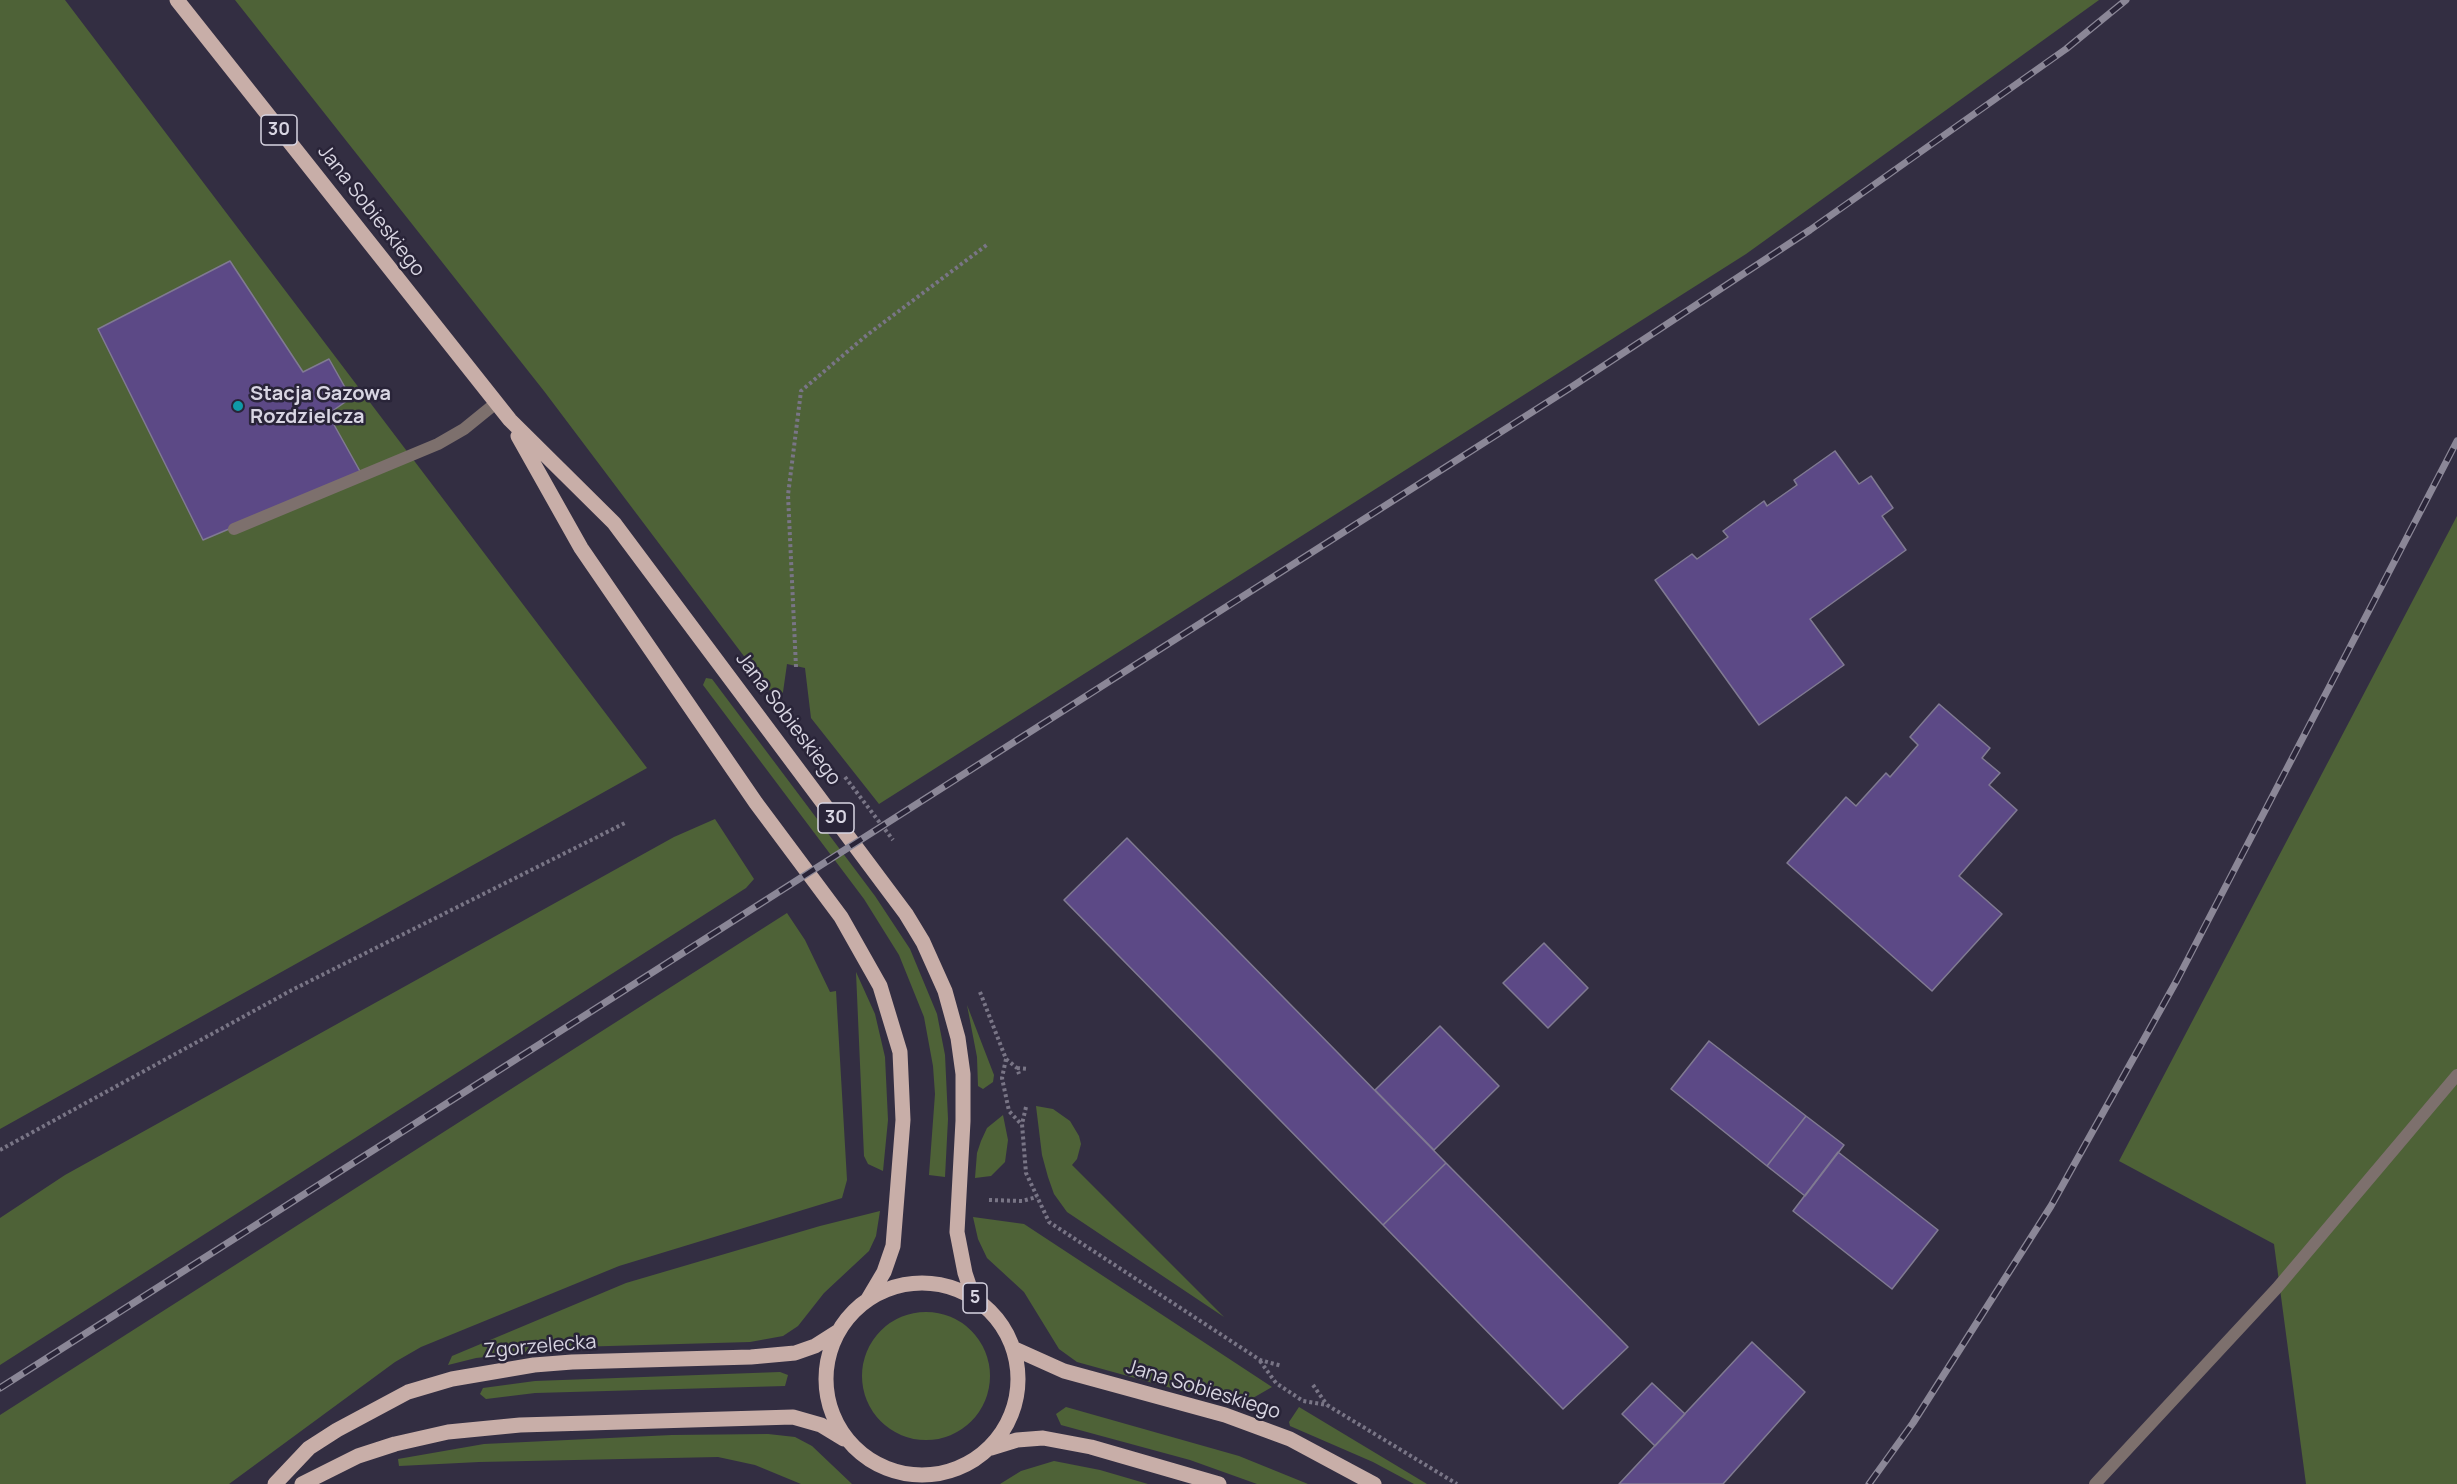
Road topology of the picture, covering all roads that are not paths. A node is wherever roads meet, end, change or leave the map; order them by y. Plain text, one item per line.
1 (177, 0) edge
2 (496, 403) junction
3 (510, 420) junction
4 (234, 529) dead end
5 (2457, 1075) edge
6 (973, 1297) junction
7 (868, 1299) junction
8 (837, 1332) junction
9 (1015, 1349) junction
10 (850, 1443) junction
11 (991, 1448) junction
12 (275, 1484) edge
13 (302, 1484) edge
14 (1219, 1484) edge
15 (1374, 1484) edge
16 (2095, 1484) edge

1 - 2 main road, Jana Sobieskiego / 30
2 - 3 main road, Jana Sobieskiego / 30
2 - 4 lane
3 - 6 main road, Jana Sobieskiego / 30
3 - 7 main road, Jana Sobieskiego / 30
5 - 16 lane
6 - 7 main road, 5
6 - 9 main road, 5
7 - 8 main road, 5
8 - 10 main road, 5
8 - 12 main road, Zgorzelecka / 5
9 - 11 main road, 5
9 - 15 main road, Jana Sobieskiego
10 - 11 main road, 5
10 - 13 main road, 5
11 - 14 main road, 5

